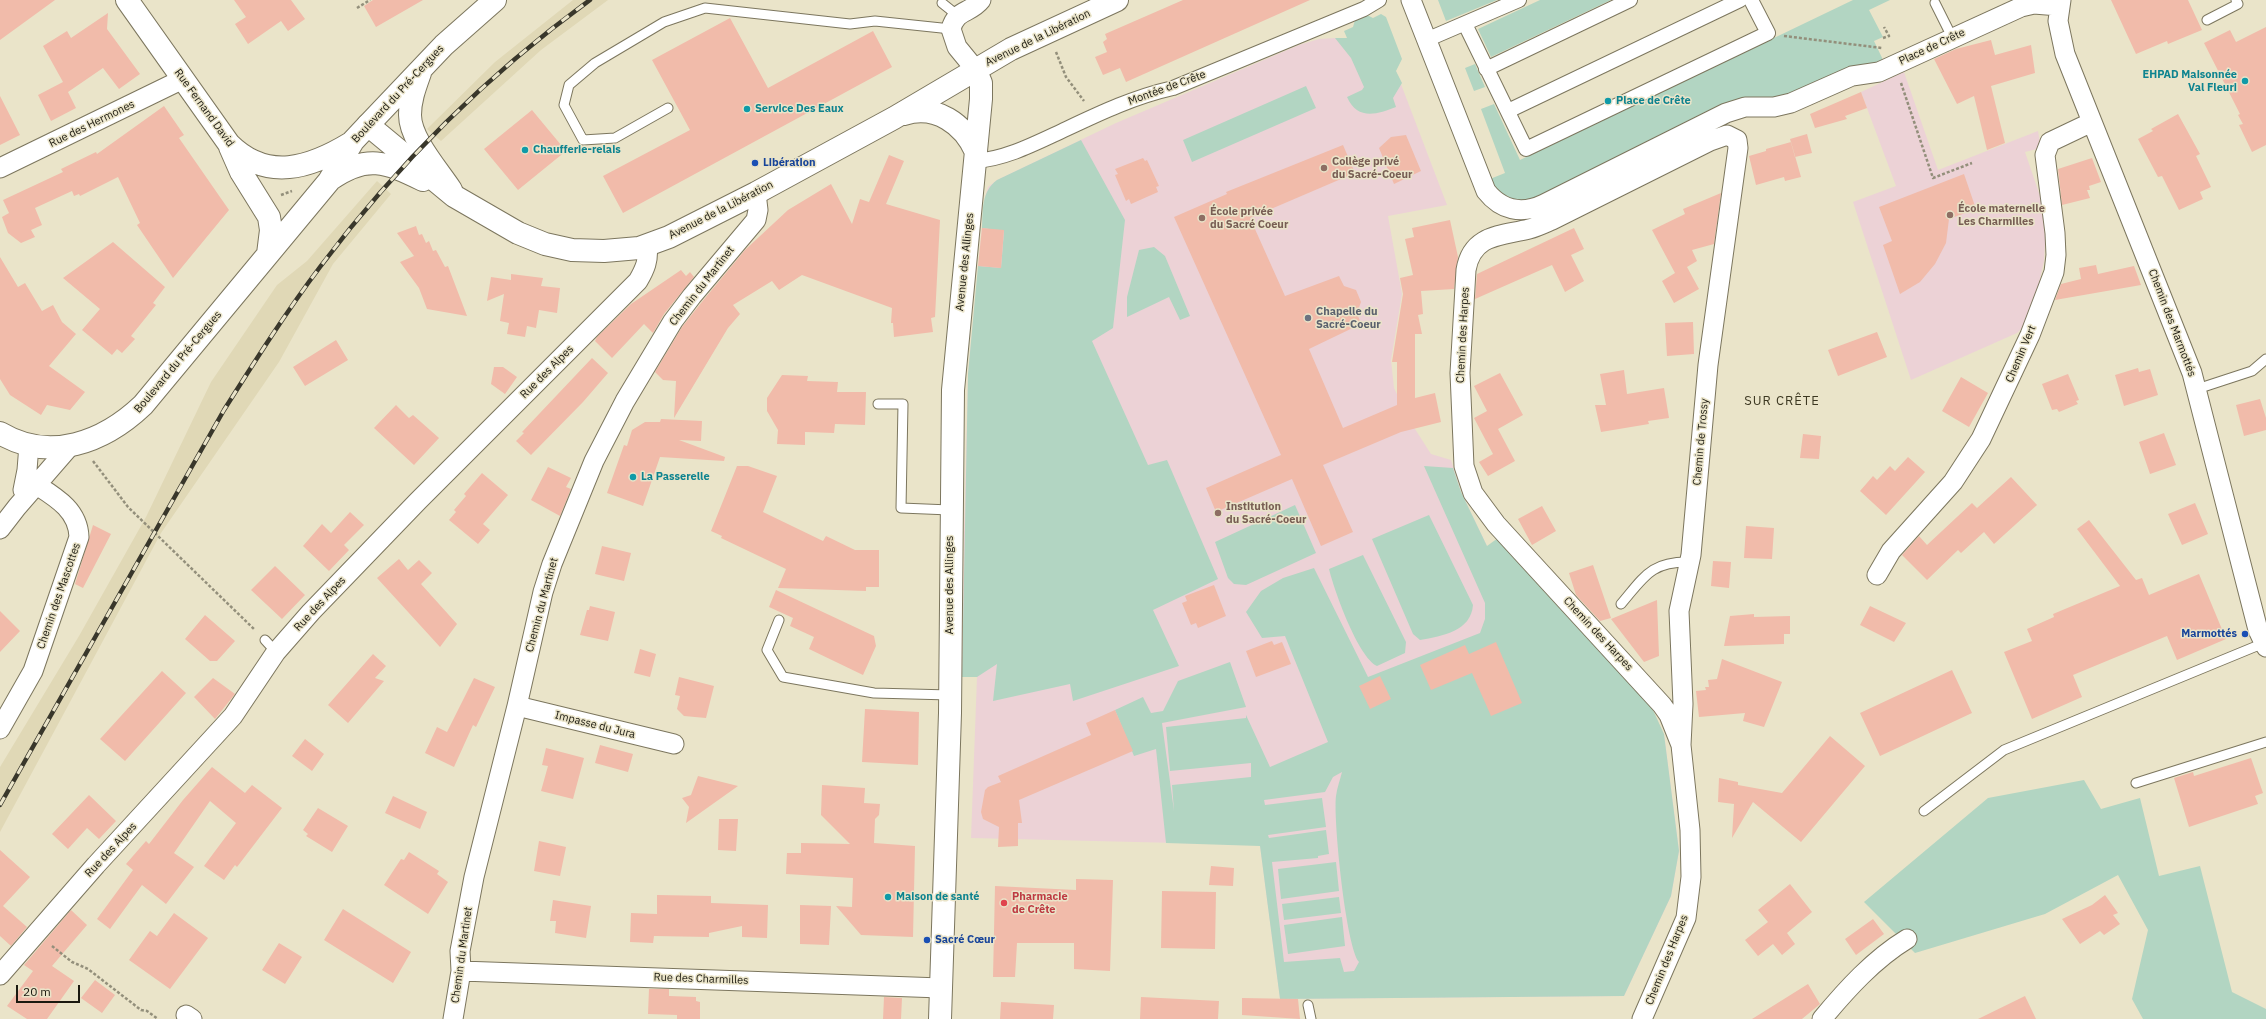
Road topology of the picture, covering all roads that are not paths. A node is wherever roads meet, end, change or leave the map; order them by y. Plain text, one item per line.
1 (127, 0) edge
2 (495, 0) edge
3 (981, 0) edge
4 (1117, 0) edge
5 (1379, 0) edge
6 (1410, 0) edge
7 (1519, 0) edge
8 (1630, 0) edge
9 (1740, 0) edge
10 (1751, 0) edge
11 (2236, 0) edge
12 (942, 3) dead end
13 (1935, 3) dead end
14 (2060, 3) edge
15 (2208, 20) dead end
16 (954, 22) junction
17 (1465, 24) junction
18 (1952, 37) junction
19 (1426, 40) junction
20 (423, 67) junction
21 (975, 69) junction
22 (1486, 69) junction
23 (183, 79) junction
24 (668, 108) dead end
25 (1508, 112) junction
26 (894, 118) junction
27 (2092, 122) junction
28 (368, 125) junction
29 (353, 141) junction
30 (229, 144) junction
31 (975, 157) junction
32 (0, 168) edge
33 (329, 181) junction
34 (756, 193) junction
35 (454, 196) junction
36 (647, 246) junction
37 (268, 254) junction
38 (1469, 258) joint
39 (2266, 359) edge
40 (2197, 389) junction
41 (878, 404) dead end
42 (0, 433) edge
43 (29, 445) junction
44 (76, 445) junction
45 (31, 481) junction
46 (950, 510) junction
47 (0, 529) edge
48 (1690, 562) junction
49 (1877, 575) dead end
50 (1621, 604) dead end
51 (779, 620) dead end
52 (2265, 645) edge
53 (950, 694) junction
54 (517, 706) junction
55 (0, 729) edge
56 (2266, 742) edge
57 (674, 744) dead end
58 (1681, 745) junction
59 (2136, 783) dead end
60 (1924, 811) dead end
61 (1907, 939) dead end
62 (461, 971) junction
63 (0, 975) edge
64 (941, 988) junction
65 (1308, 1005) dead end
66 (453, 1019) edge
67 (940, 1019) edge
68 (1311, 1019) edge
69 (1643, 1019) edge
70 (1822, 1019) edge

1 - 23 main road, Rue Fernand David
2 - 20 main road, Boulevard du Pré-Cergues
3 - 16 street
4 - 21 main road, Avenue de la Libération
5 - 31 street, Montée de Crête
6 - 19 street, Place de Crête
7 - 17 street
8 - 22 street
9 - 25 street
10 - 25 street
11 - 15 lane
12 - 16 lane
13 - 18 lane
14 - 18 street, Place de Crête
14 - 27 street, Chemin des Marmottés
16 - 21 street, Avenue des Allinges
16 - 24 lane
17 - 19 street
17 - 22 street
18 - 19 street, Place de Crête
20 - 28 main road, Boulevard du Pré-Cergues
20 - 35 main road
21 - 26 main road, Avenue de la Libération
21 - 31 main road, Avenue des Allinges
22 - 25 street
23 - 30 main road, Rue Fernand David
23 - 32 street, Rue des Hermones
26 - 31 main road
26 - 34 main road, Avenue de la Libération
27 - 40 street, Chemin des Marmottés
27 - 49 street, Chemin Vert
28 - 29 main road, Boulevard du Pré-Cergues
28 - 35 main road, Avenue de la Libération
29 - 30 main road, Rue Fernand David
29 - 33 main road, Boulevard du Pré-Cergues
30 - 37 main road
31 - 46 main road, Avenue des Allinges
33 - 35 main road
33 - 37 main road, Boulevard du Pré-Cergues
34 - 36 main road, Avenue de la Libération
34 - 54 street, Chemin du Martinet
35 - 36 main road, Avenue de la Libération
36 - 63 street, Rue des Alpes
37 - 44 main road, Boulevard du Pré-Cergues
38 - 48 street, Chemin de Trossy
38 - 58 street, Chemin des Harpes
39 - 40 lane
40 - 52 street, Chemin des Marmottés
41 - 46 lane
42 - 43 main road, Boulevard du Pré-Cergues
43 - 44 main road, Boulevard du Pré-Cergues
43 - 45 street
44 - 45 street, Boulevard du Pré-Cergues
45 - 47 street, Boulevard du Pré-Cergues
45 - 55 street, Chemin des Mascottes
46 - 53 main road, Avenue des Allinges
48 - 50 lane
48 - 58 street, Chemin de Trossy
51 - 53 lane
52 - 60 lane
53 - 64 main road, Avenue des Allinges
54 - 57 street, Impasse du Jura
54 - 62 street, Chemin du Martinet
56 - 59 lane
58 - 69 street, Chemin des Harpes
61 - 70 street
62 - 64 street, Rue des Charmilles
62 - 66 street, Chemin du Martinet
64 - 67 main road, Avenue des Allinges
65 - 68 lane

